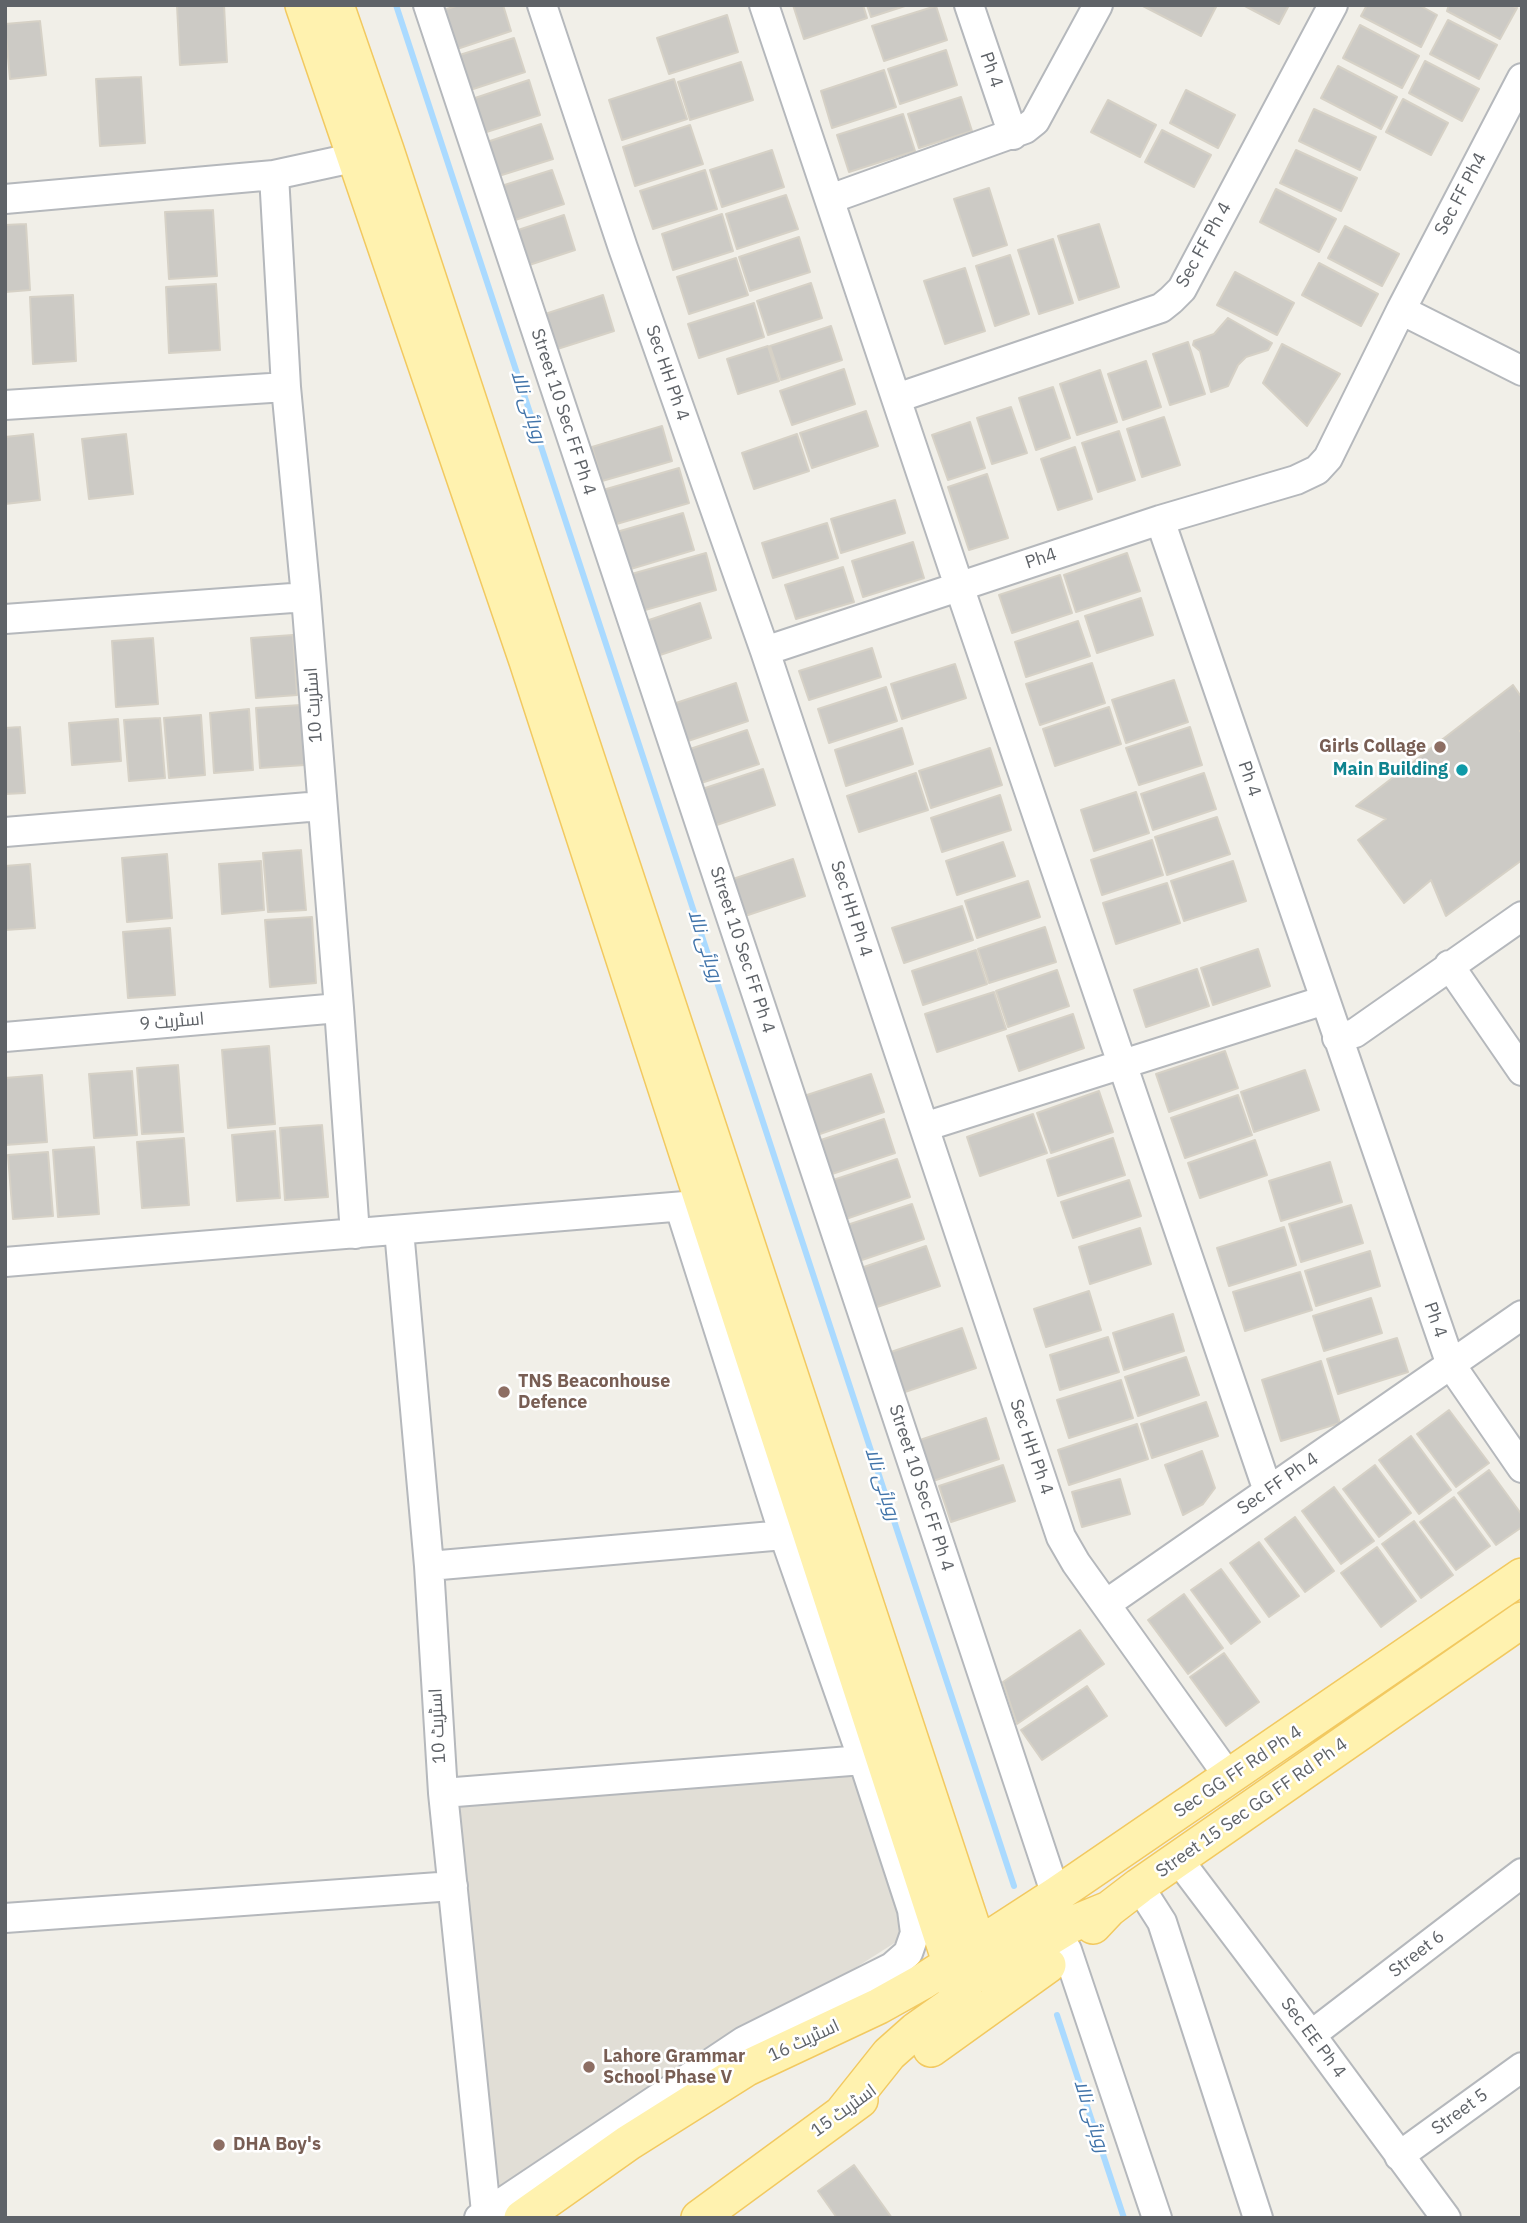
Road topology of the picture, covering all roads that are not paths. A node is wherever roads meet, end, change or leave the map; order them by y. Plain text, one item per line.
1 (303, 5) edge
2 (336, 5) edge
3 (428, 5) edge
4 (542, 5) edge
5 (764, 5) edge
6 (969, 5) edge
7 (1098, 5) edge
8 (1333, 5) edge
9 (1522, 78) edge
10 (1013, 135) junction
11 (356, 157) junction
12 (274, 175) junction
13 (5, 199) edge
14 (830, 199) junction
15 (1401, 310) junction
16 (1522, 371) edge
17 (286, 387) junction
18 (897, 398) junction
19 (5, 405) edge
20 (1317, 470) joint
21 (1160, 520) junction
22 (959, 586) junction
23 (306, 597) junction
24 (5, 619) edge
25 (765, 651) junction
26 (321, 806) junction
27 (5, 832) edge
28 (1522, 916) edge
29 (1449, 965) junction
30 (1325, 1000) junction
31 (339, 1008) junction
32 (5, 1037) edge
33 (1337, 1038) junction
34 (1123, 1064) junction
35 (1522, 1071) edge
36 (924, 1127) junction
37 (692, 1206) junction
38 (399, 1230) junction
39 (355, 1234) junction
40 (5, 1262) edge
41 (1522, 1315) edge
42 (1451, 1364) junction
43 (1522, 1468) edge
44 (778, 1473) junction
45 (1268, 1492) junction
46 (784, 1535) junction
47 (429, 1566) junction
48 (1522, 1576) edge
49 (1106, 1604) junction
50 (1522, 1620) edge
51 (863, 1760) junction
52 (1230, 1777) junction
53 (443, 1793) junction
54 (1178, 1859) junction
55 (1522, 1873) edge
56 (453, 1886) junction
57 (1139, 1886) junction
58 (1056, 1895) junction
59 (1109, 1909) junction
60 (5, 1918) edge
61 (1067, 1950) junction
62 (967, 1960) junction
63 (990, 2006) joint
64 (1311, 2035) junction
65 (1522, 2067) edge
66 (842, 2113) junction
67 (1399, 2155) junction
68 (486, 2216) edge
69 (522, 2218) edge
70 (699, 2218) edge
71 (1157, 2218) edge
72 (1258, 2218) edge
73 (1446, 2218) edge

1 - 11 main road
2 - 62 main road
3 - 58 street, Street 10 Sec FF Ph 4
4 - 25 street, Sec HH Ph 4
5 - 14 street
6 - 10 street, Ph 4
7 - 10 street
8 - 18 street, Sec FF Ph 4
9 - 15 street, Sec FF Ph4
10 - 14 street
11 - 12 street
11 - 37 main road
12 - 13 street
12 - 17 street, اسٹریٹ 10
14 - 18 street
15 - 16 street
15 - 20 street, Sec FF Ph4
17 - 19 street
17 - 23 street, اسٹریٹ 10
18 - 22 street
20 - 21 street, Ph4
21 - 22 street, Ph4
21 - 30 street, Ph 4
22 - 25 street, Ph4
22 - 34 street
23 - 24 street
23 - 26 street, اسٹریٹ 10
25 - 36 street, Sec HH Ph 4
26 - 27 street
26 - 31 street, اسٹریٹ 10
28 - 29 street
29 - 33 street
29 - 35 street
30 - 33 street, Ph 4
30 - 34 street
31 - 32 street, اسٹریٹ 9
31 - 39 street, اسٹریٹ 10
33 - 42 street, Ph 4
34 - 36 street
34 - 45 street
36 - 49 street, Sec HH Ph 4
37 - 38 street
37 - 44 main road
38 - 39 street
38 - 47 street, اسٹریٹ 10
39 - 40 street
41 - 42 street, Sec FF Ph 4
42 - 43 street
42 - 45 street, Sec FF Ph 4
44 - 46 street
44 - 62 main road
45 - 49 street, Sec FF Ph 4
46 - 47 street
46 - 51 street
47 - 53 street, اسٹریٹ 10
48 - 52 main road, Sec GG FF Rd Ph 4
49 - 52 street, Sec HH Ph 4
50 - 54 main road, Street 15 Sec GG FF Rd Ph 4
51 - 53 street
51 - 68 street
52 - 58 main road, Sec GG FF Rd Ph 4
53 - 56 street, اسٹریٹ 10
54 - 57 main road, Street 15 Sec GG FF Rd Ph 4
54 - 64 street, Sec EE Ph 4
55 - 64 street, Street 6
56 - 60 street
56 - 68 street, اسٹریٹ 10
57 - 59 main road, Street 15 Sec GG FF Rd Ph 4
57 - 72 street
58 - 62 main road, Sec GG FF Rd Ph 4
59 - 61 main road, Street 15 Sec GG FF Rd Ph 4
59 - 62 main road
61 - 63 main road, Street 15 Sec GG FF Rd Ph 4
61 - 71 street
62 - 66 main road
62 - 69 main road, اسٹریٹ 16
63 - 66 main road, اسٹریٹ 15
64 - 67 street, Sec EE Ph 4
65 - 67 street, Street 5
66 - 70 main road, اسٹریٹ 15
67 - 73 street, Sec EE Ph 4

